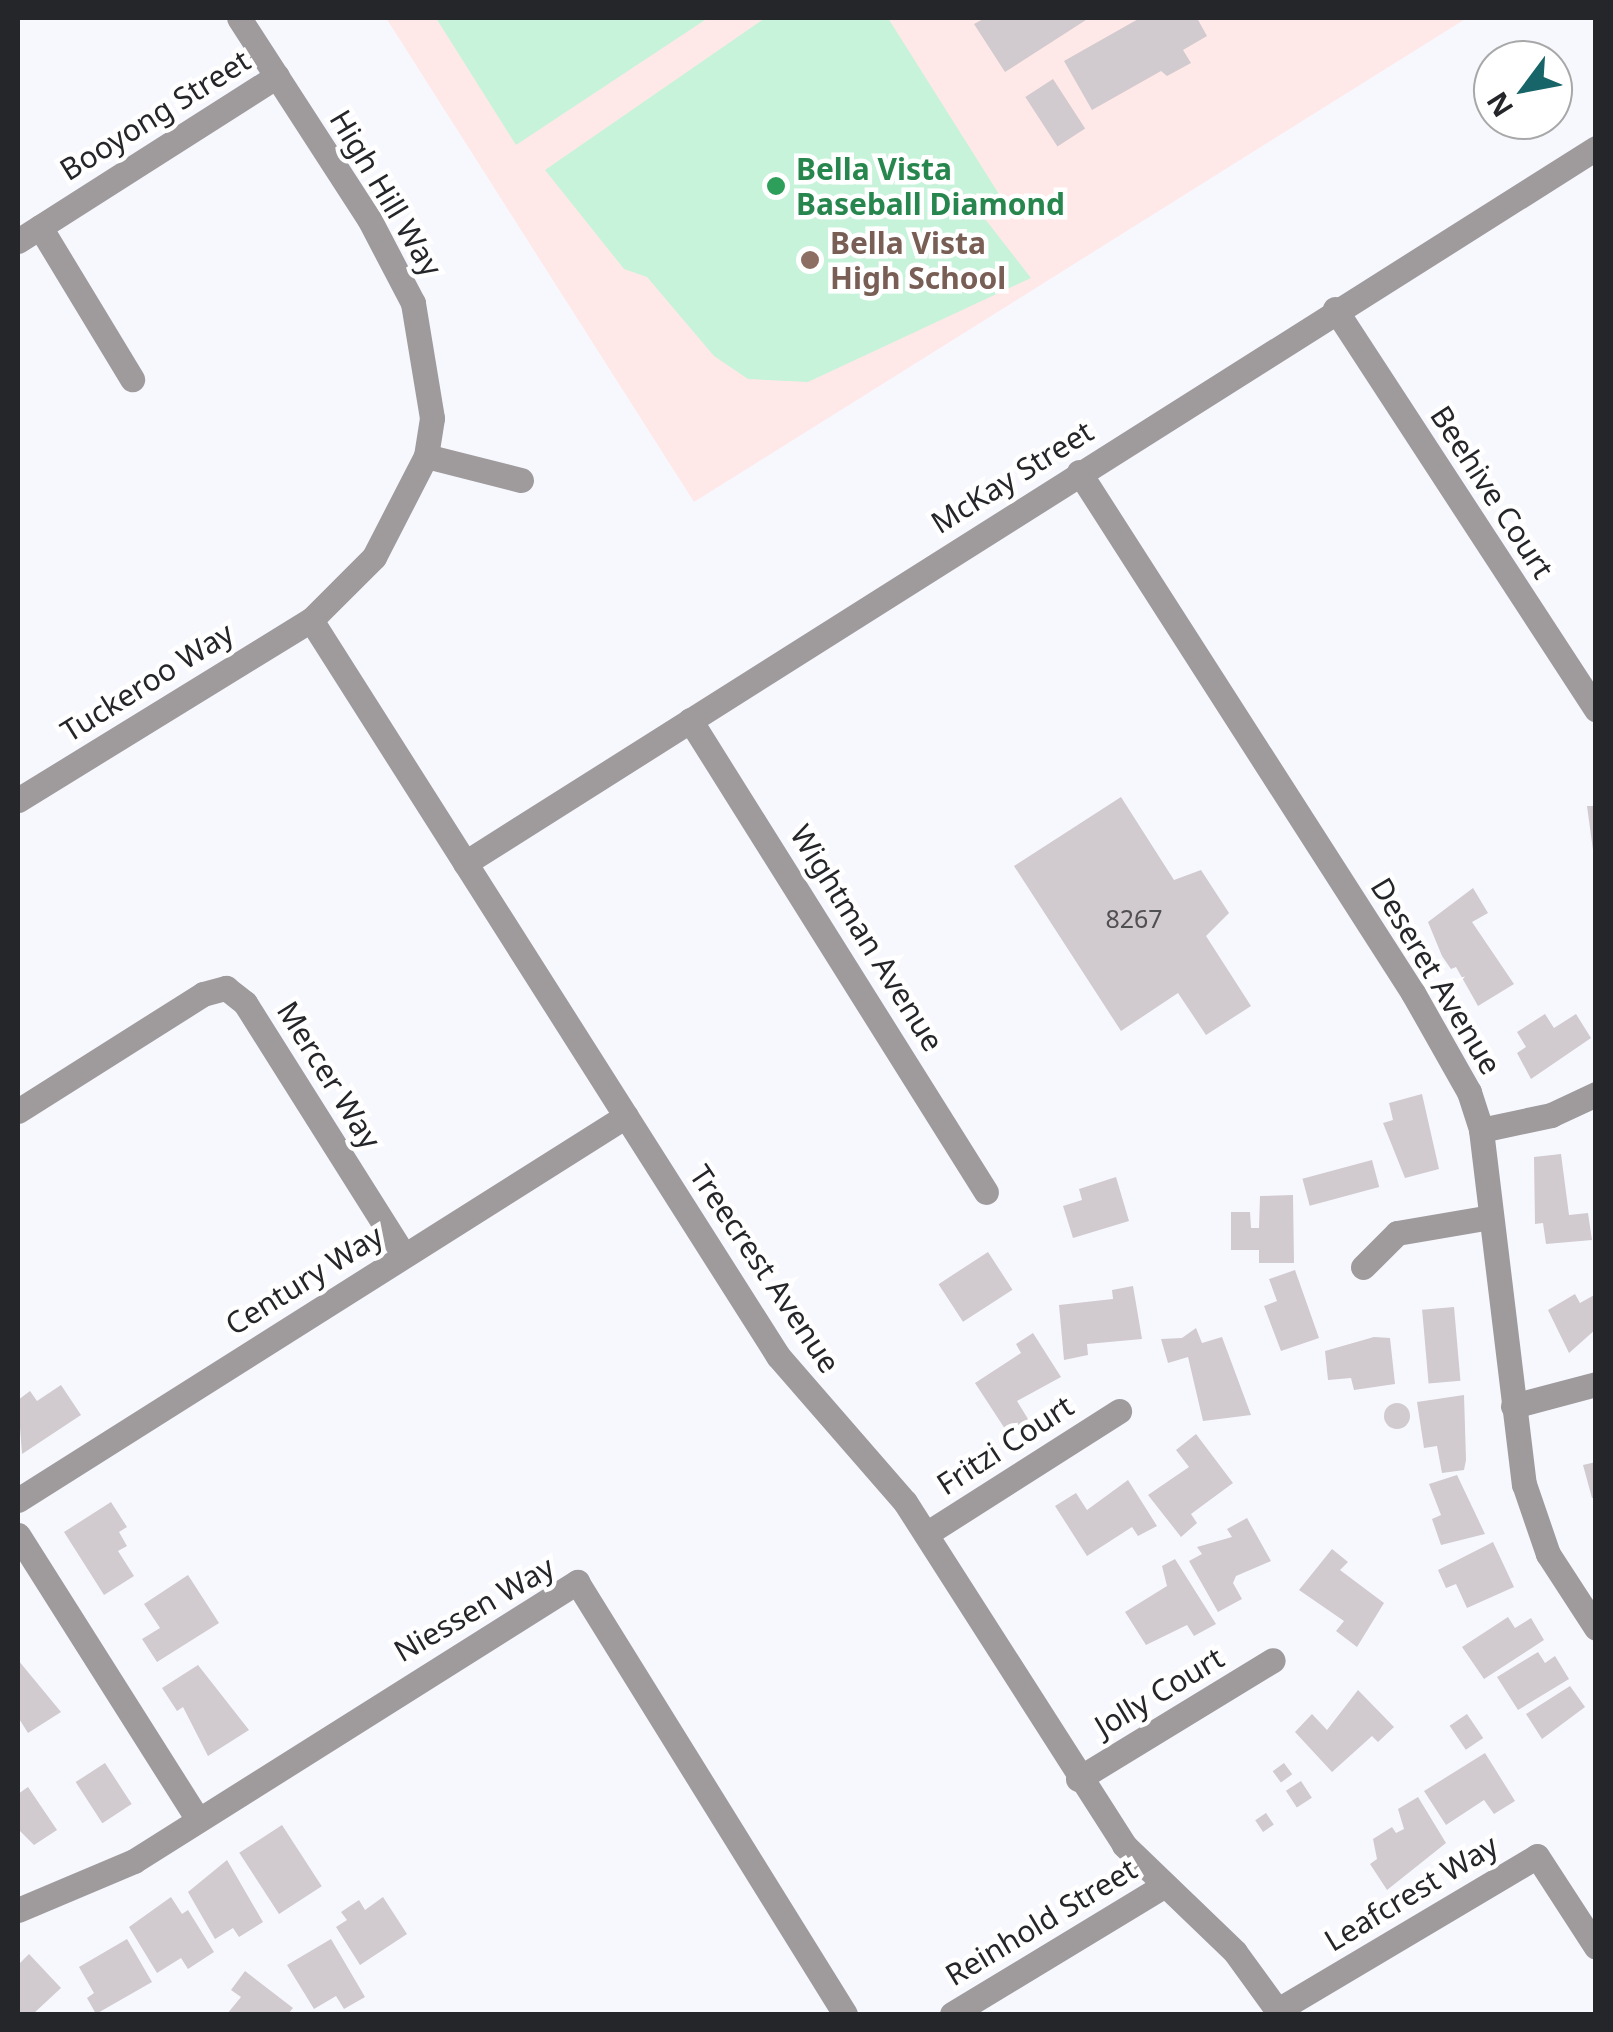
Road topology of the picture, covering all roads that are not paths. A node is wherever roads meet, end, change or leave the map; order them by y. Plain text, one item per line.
1 (239, 18) edge
2 (277, 76) junction
3 (1596, 148) edge
4 (40, 227) junction
5 (18, 242) edge
6 (1335, 309) junction
7 (132, 379) dead end
8 (426, 456) junction
9 (1079, 472) junction
10 (521, 480) dead end
11 (311, 620) junction
12 (1596, 710) edge
13 (690, 720) junction
14 (18, 800) edge
15 (465, 863) junction
16 (1596, 1094) edge
17 (18, 1112) edge
18 (626, 1116) junction
19 (1481, 1130) junction
20 (986, 1192) dead end
21 (1491, 1217) junction
22 (404, 1256) junction
23 (1363, 1267) dead end
24 (1596, 1384) edge
25 (1513, 1406) junction
26 (1119, 1411) dead end
27 (18, 1500) edge
28 (926, 1534) junction
29 (18, 1535) edge
30 (1596, 1628) edge
31 (1273, 1660) dead end
32 (1078, 1779) junction
33 (197, 1818) junction
34 (1163, 1886) junction
35 (18, 1910) edge
36 (1596, 1947) edge
37 (1279, 2012) edge
38 (845, 2014) edge
39 (952, 2014) edge

1 - 2 street, High Hill Way
2 - 4 street, Booyong Street
2 - 8 street, High Hill Way
3 - 6 street, McKay Street
4 - 5 street, Booyong Street
4 - 7 street
6 - 9 street, McKay Street
6 - 12 street, Beehive Court
8 - 10 street
8 - 11 street, High Hill Way
9 - 13 street, McKay Street
9 - 19 street, Deseret Avenue
11 - 14 street, Tuckeroo Way
11 - 15 street, Treecrest Avenue
13 - 15 street, McKay Street
13 - 20 street, Wightman Avenue
15 - 18 street, Treecrest Avenue
16 - 19 street
17 - 22 street, Mercer Way
18 - 22 street, Century Way
18 - 28 street, Treecrest Avenue
19 - 21 street, Deseret Avenue
21 - 23 street
21 - 25 street, Deseret Avenue
22 - 27 street, Century Way
24 - 25 street
25 - 30 street, Deseret Avenue
26 - 28 street, Fritzi Court
28 - 32 street, Treecrest Avenue
29 - 33 street
31 - 32 street, Jolly Court
32 - 34 street, Treecrest Avenue
33 - 35 street, Niessen Way
33 - 38 street, Niessen Way
34 - 37 street, Treecrest Avenue
34 - 39 street, Reinhold Street
36 - 37 street, Leafcrest Way

